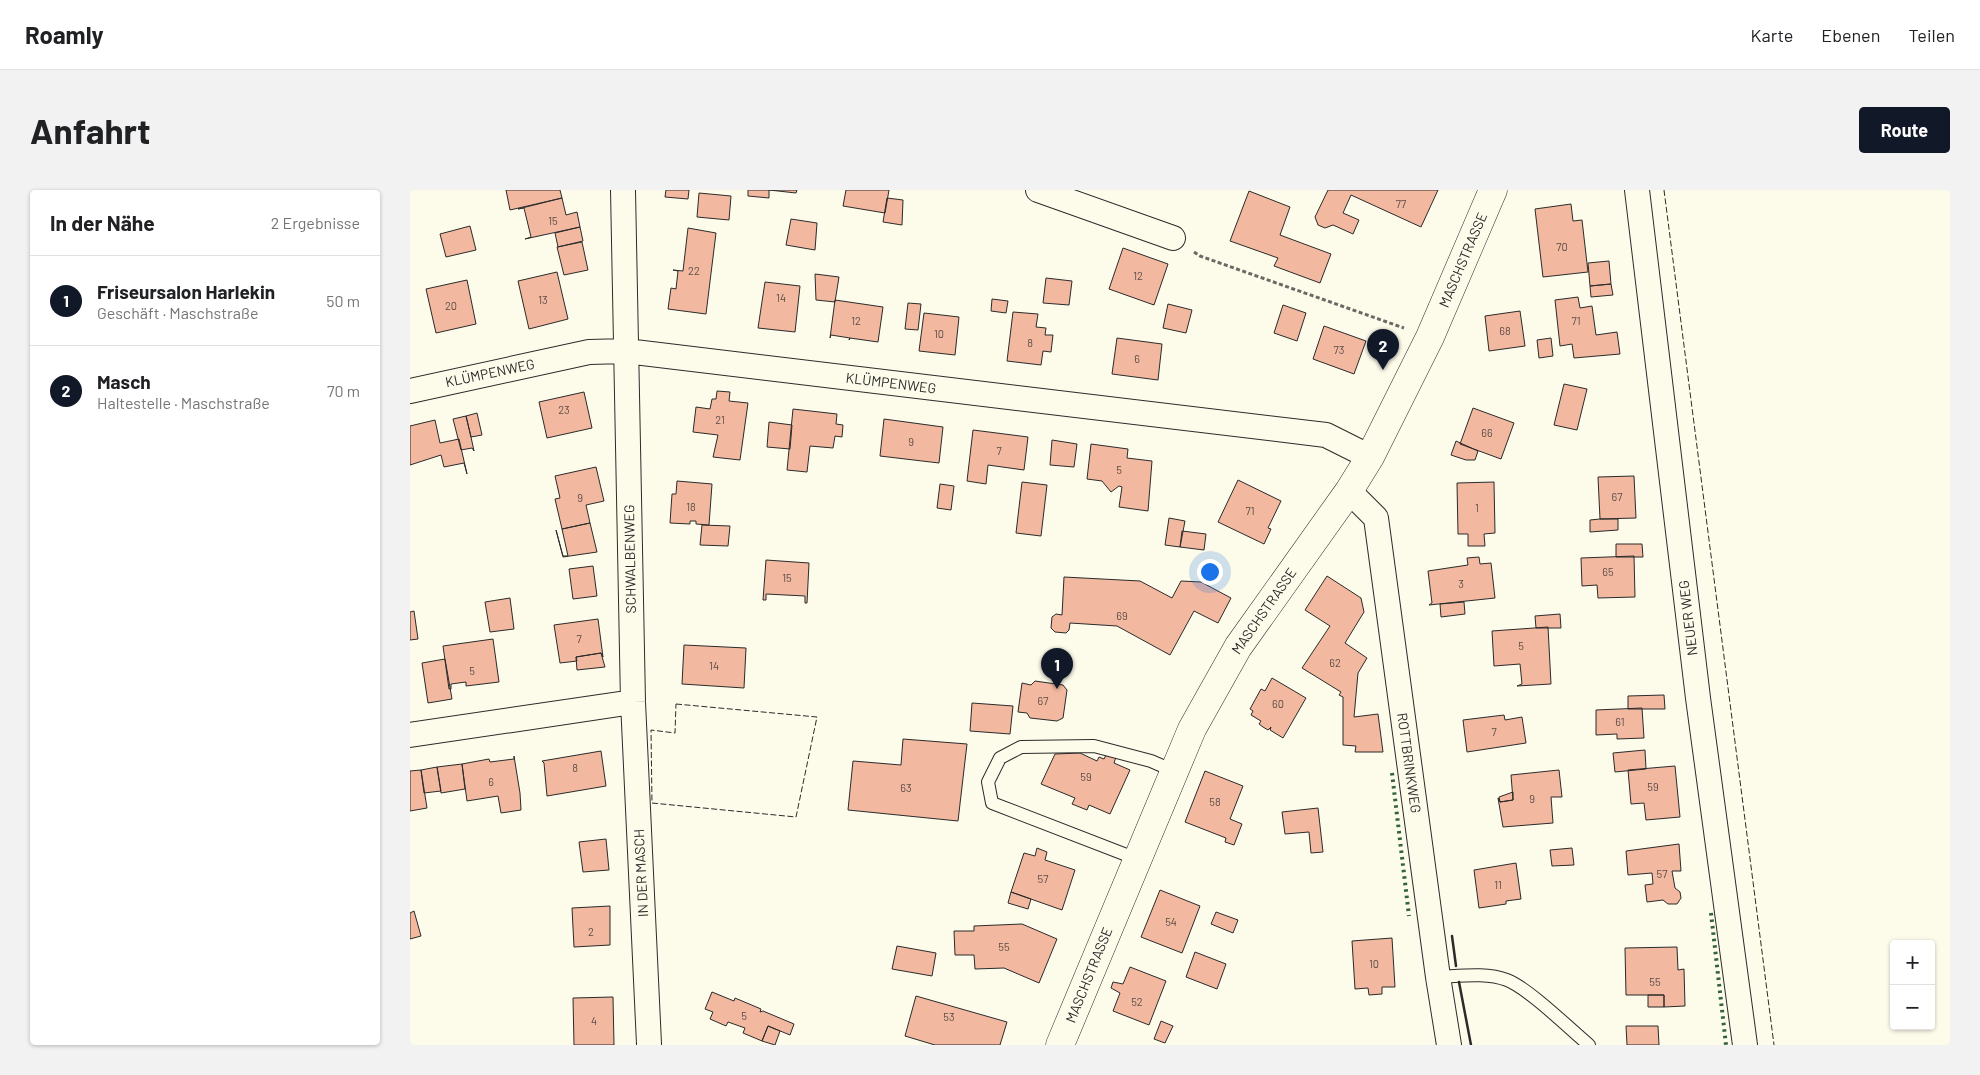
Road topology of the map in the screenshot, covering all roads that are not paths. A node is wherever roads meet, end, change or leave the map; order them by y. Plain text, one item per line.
1 (623, 190) edge
2 (1038, 190) edge
3 (1493, 190) edge
4 (1637, 190) edge
5 (1174, 238) road end
6 (626, 351) junction
7 (410, 391) edge
8 (1370, 457) junction
9 (1349, 490) junction
10 (633, 702) junction
11 (410, 735) edge
12 (1174, 771) junction
13 (1137, 859) junction
14 (1438, 977) junction
15 (649, 1044) dead end
16 (1060, 1045) edge
17 (1449, 1045) edge
18 (1589, 1045) edge
19 (1745, 1045) edge

1 - 6 street, SCHWALBENWEG
2 - 5 street
3 - 8 street, MASCHSTRASSE
4 - 19 street, NEUER WEG
6 - 7 street, KLÜMPENWEG
6 - 8 street, KLÜMPENWEG
6 - 10 street, SCHWALBENWEG
8 - 9 street, MASCHSTRASSE
9 - 12 street, MASCHSTRASSE
9 - 14 street, ROTTBRINKWEG
10 - 11 street
10 - 15 street, IN DER MASCH
12 - 13 street, MASCHSTRASSE
12 - 13 lane
13 - 16 street, MASCHSTRASSE
14 - 17 street, ROTTBRINKWEG
14 - 18 lane

